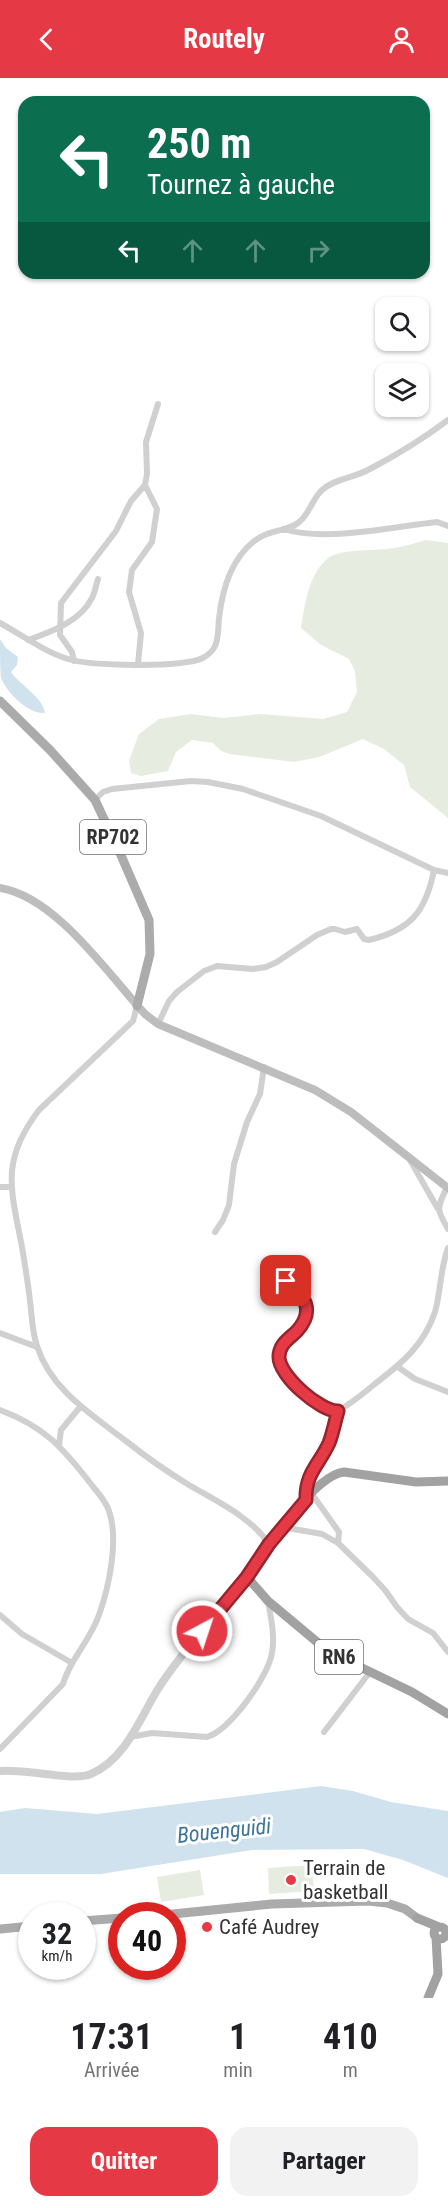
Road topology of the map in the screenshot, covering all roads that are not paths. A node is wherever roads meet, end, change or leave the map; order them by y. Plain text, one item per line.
1 (158, 404) dead end
2 (448, 420) edge
3 (145, 485) junction
4 (448, 526) edge
5 (284, 529) junction
6 (98, 579) dead end
7 (0, 623) edge
8 (60, 627) junction
9 (28, 639) junction
10 (74, 661) junction
11 (138, 664) junction
12 (0, 701) edge
13 (95, 800) junction
14 (434, 870) junction
15 (448, 873) edge
16 (0, 888) edge
17 (137, 1006) junction
18 (158, 1024) junction
19 (264, 1067) junction
20 (408, 1157) junction
21 (0, 1187) edge
22 (12, 1187) junction
23 (448, 1187) edge
24 (438, 1209) junction
25 (448, 1229) edge
26 (215, 1232) dead end
27 (448, 1248) edge
28 (265, 1267) dead end
29 (0, 1333) edge
30 (37, 1347) junction
31 (398, 1367) junction
32 (448, 1392) edge
33 (80, 1407) junction
34 (0, 1410) edge
35 (338, 1411) junction
36 (61, 1430) junction
37 (49, 1437) junction
38 (59, 1445) junction
39 (448, 1481) edge
40 (309, 1497) junction
41 (282, 1527) junction
42 (338, 1543) junction
43 (269, 1544) junction
44 (247, 1577) junction
45 (268, 1600) junction
46 (0, 1615) edge
47 (448, 1652) edge
48 (72, 1663) junction
49 (370, 1672) junction
50 (448, 1714) edge
51 (324, 1732) dead end
52 (130, 1737) junction
53 (0, 1749) edge
54 (0, 1771) edge
55 (186, 1913) edge
56 (417, 1918) joint
57 (18, 1927) edge
58 (0, 1929) edge
59 (442, 1932) edge
60 (428, 1998) edge

1 - 3 street
2 - 5 street
3 - 8 street
3 - 11 street
4 - 5 street
5 - 11 street
6 - 8 street
7 - 9 street
8 - 9 street
8 - 10 street
9 - 10 street
10 - 11 street
12 - 13 main road, RP702
13 - 14 street
13 - 17 main road, RP702
14 - 15 street
14 - 18 street
16 - 17 main road
17 - 18 main road
17 - 22 street
18 - 19 main road
19 - 20 main road
19 - 26 street
20 - 23 main road
20 - 24 street
21 - 22 street
22 - 30 street
23 - 24 street
24 - 25 street
27 - 31 street
28 - 35 street
29 - 30 street
30 - 33 street
31 - 32 street
31 - 35 street
33 - 36 street
33 - 43 street
34 - 37 street
35 - 40 street
36 - 37 street
36 - 38 street
37 - 38 street
38 - 48 street
39 - 40 highway
40 - 41 highway
40 - 42 street
41 - 42 street
41 - 43 highway
42 - 47 street
43 - 44 highway
44 - 45 highway, RN6
44 - 52 street
45 - 49 highway, RN6
45 - 52 street
46 - 48 street
48 - 53 street
49 - 50 highway, RN6
49 - 51 street
52 - 54 street
55 - 56 main road
56 - 59 highway
57 - 58 main road
59 - 60 highway

